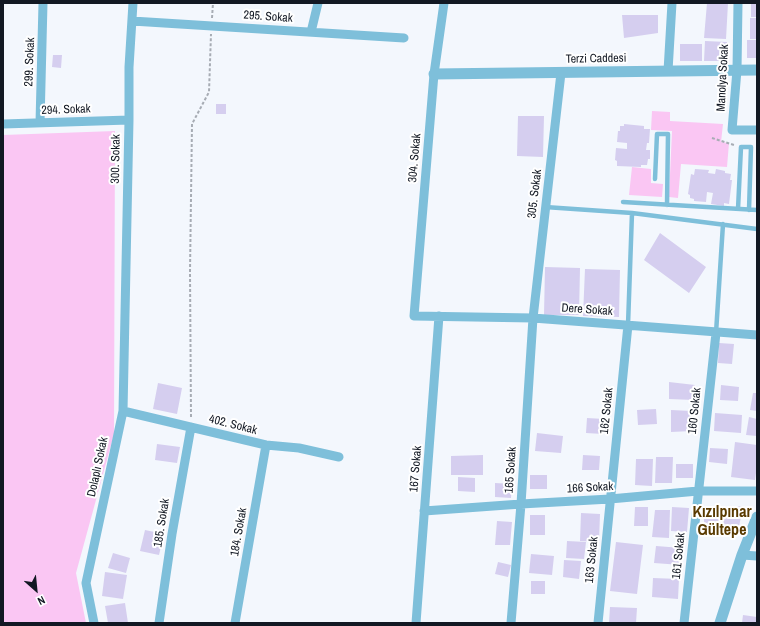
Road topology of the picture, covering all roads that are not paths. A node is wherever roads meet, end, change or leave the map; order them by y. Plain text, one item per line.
1 (43, 3) edge
2 (133, 3) edge
3 (318, 3) edge
4 (444, 3) edge
5 (672, 3) edge
6 (738, 3) edge
7 (132, 21) junction
8 (312, 32) junction
9 (404, 38) dead end
10 (737, 70) junction
11 (757, 70) edge
12 (668, 71) junction
13 (561, 73) junction
14 (434, 74) junction
15 (129, 120) junction
16 (40, 123) junction
17 (3, 124) edge
18 (757, 130) edge
19 (655, 179) dead end
20 (623, 202) dead end
21 (668, 205) junction
22 (545, 207) junction
23 (738, 209) junction
24 (749, 210) junction
25 (757, 210) edge
26 (632, 213) junction
27 (723, 224) junction
28 (757, 229) edge
29 (125, 315) joint
30 (414, 316) joint
31 (440, 316) junction
32 (533, 318) junction
33 (628, 325) junction
34 (716, 333) junction
35 (757, 335) edge
36 (123, 411) junction
37 (191, 427) junction
38 (266, 445) junction
39 (339, 456) dead end
40 (698, 491) junction
41 (757, 491) edge
42 (610, 499) junction
43 (521, 504) junction
44 (424, 511) junction
45 (757, 517) edge
46 (742, 555) junction
47 (757, 556) edge
48 (94, 623) edge
49 (159, 623) edge
50 (235, 623) edge
51 (416, 623) edge
52 (511, 623) edge
53 (598, 623) edge
54 (684, 623) edge
55 (720, 623) edge

1 - 16 street, 299. Sokak
2 - 7 street, 300. Sokak
3 - 8 street
4 - 14 street, 304. Sokak
5 - 12 street
6 - 10 street, Manolya Sokak
7 - 8 street, 295. Sokak
7 - 15 street, 300. Sokak
8 - 9 street, 295. Sokak
10 - 11 street, Terzi Caddesi
10 - 12 street, Terzi Caddesi
10 - 18 street, Manolya Sokak
12 - 13 street, Terzi Caddesi
13 - 14 street, Terzi Caddesi
13 - 22 street, 305. Sokak
14 - 30 street, 304. Sokak
15 - 16 street, 294. Sokak
15 - 29 street, 300. Sokak
16 - 17 street, 294. Sokak
19 - 21 lane
20 - 21 lane
21 - 23 lane
22 - 26 lane
22 - 32 street, 305. Sokak
23 - 24 lane
23 - 24 lane
24 - 25 lane
26 - 27 lane
26 - 33 lane
27 - 28 lane
27 - 34 lane
29 - 36 street, Dolaplı Sokak
30 - 31 street, Dere Sokak
31 - 32 street, Dere Sokak
31 - 44 street, 167 Sokak
32 - 33 street, Dere Sokak
32 - 43 street, 165 Sokak
33 - 34 street, Dere Sokak
33 - 42 street, 162 Sokak
34 - 35 street, Dere Sokak
34 - 40 street, 160 Sokak
36 - 37 street, 402. Sokak
36 - 48 street, Dolaplı Sokak
37 - 38 street, 402. Sokak
37 - 49 street, 185. Sokak
38 - 39 street, 402. Sokak
38 - 50 street, 184. Sokak
40 - 41 street, 166 Sokak
40 - 42 street, 166 Sokak
40 - 54 street, 161 Sokak
42 - 43 street, 166 Sokak
42 - 53 street, 163 Sokak
43 - 44 street, 166 Sokak
43 - 52 street, 165 Sokak
44 - 51 street, 167 Sokak
45 - 46 street
46 - 47 street
46 - 55 street

